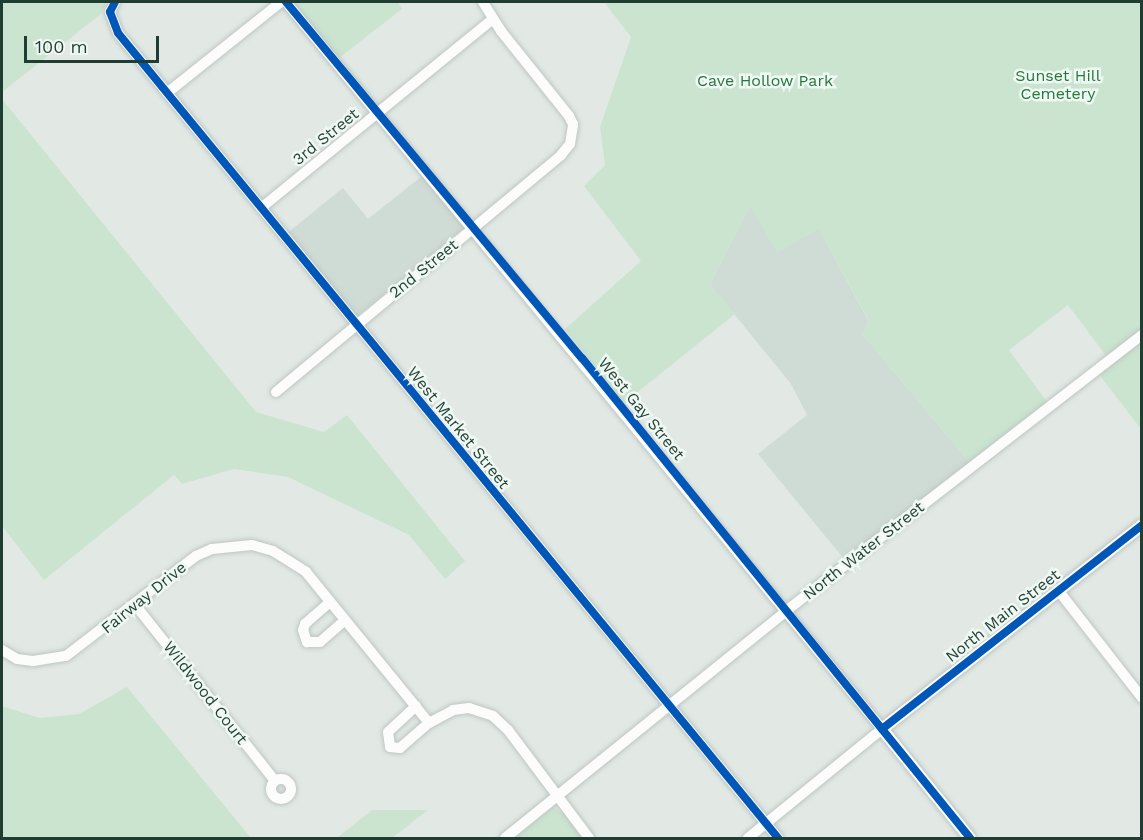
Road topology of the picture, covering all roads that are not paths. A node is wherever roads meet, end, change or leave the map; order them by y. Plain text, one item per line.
1 (114, 2) edge
2 (281, 2) edge
3 (286, 2) edge
4 (483, 2) edge
5 (493, 19) junction
6 (167, 93) junction
7 (376, 113) junction
8 (261, 208) junction
9 (474, 227) junction
10 (356, 324) junction
11 (1142, 335) edge
12 (276, 392) dead end
13 (1142, 525) edge
14 (1058, 590) junction
15 (330, 602) junction
16 (136, 606) junction
17 (786, 611) junction
18 (345, 620) junction
19 (2, 650) edge
20 (1142, 698) edge
21 (416, 706) junction
22 (667, 707) junction
23 (429, 723) junction
24 (882, 729) junction
25 (275, 781) dead end
26 (556, 797) junction
27 (765, 823) junction
28 (505, 838) edge
29 (589, 838) edge
30 (748, 838) edge
31 (778, 838) edge
32 (970, 838) edge

1 - 6 street, West Market Street
2 - 6 street
3 - 7 street, West Gay Street
4 - 5 street
5 - 7 street, 3rd Street
5 - 9 street, 2nd Street
6 - 8 street, West Market Street
7 - 8 street, 3rd Street
7 - 9 street, West Gay Street
8 - 10 street, West Market Street
9 - 10 street, 2nd Street
9 - 17 street, West Gay Street
10 - 12 street, 2nd Street
10 - 22 street, West Market Street
11 - 17 street, North Water Street
13 - 14 street, North Main Street
14 - 20 street
14 - 24 street, North Main Street
15 - 16 street, Fairway Drive
15 - 18 street, Fairway Drive
15 - 18 street
16 - 19 street, Fairway Drive
16 - 25 street, Wildwood Court
17 - 22 street, North Water Street
17 - 24 street, West Gay Street
18 - 21 street, Fairway Drive
21 - 23 street, Fairway Drive
21 - 23 street
22 - 26 street, North Water Street
22 - 27 street, West Market Street
23 - 26 street
24 - 27 street, North Main Street
24 - 32 street, West Gay Street
26 - 28 street, North Water Street
26 - 29 street
27 - 30 street, North Main Street
27 - 31 street, West Market Street

